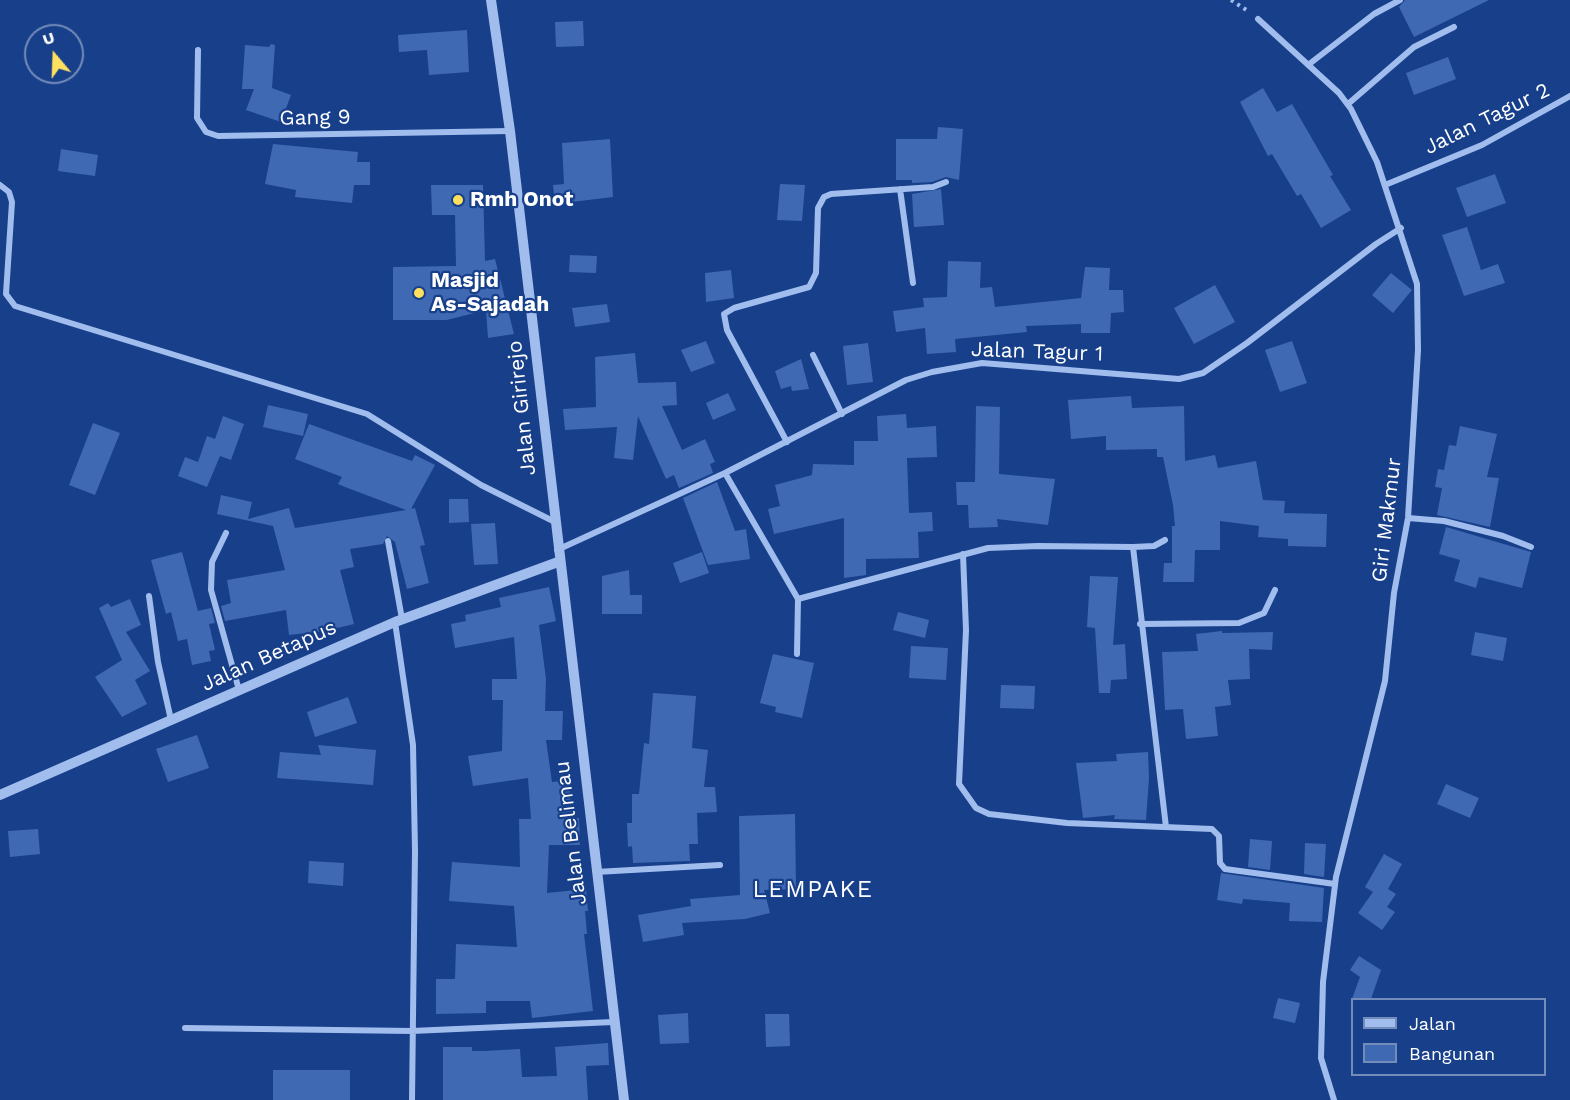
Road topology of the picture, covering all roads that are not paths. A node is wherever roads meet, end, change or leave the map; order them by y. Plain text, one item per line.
1 (491, 0) edge
2 (1400, 0) edge
3 (1258, 19) road end
4 (1454, 27) dead end
5 (198, 50) dead end
6 (1308, 65) junction
7 (1570, 96) edge
8 (1348, 104) junction
9 (510, 131) junction
10 (946, 183) dead end
11 (0, 185) edge
12 (1385, 185) junction
13 (900, 189) junction
14 (1401, 228) junction
15 (913, 283) dead end
16 (813, 355) dead end
17 (842, 414) junction
18 (787, 442) junction
19 (725, 473) junction
20 (1408, 518) junction
21 (555, 522) junction
22 (226, 533) dead end
23 (1165, 540) dead end
24 (388, 541) dead end
25 (1133, 547) junction
26 (1531, 547) dead end
27 (557, 550) junction
28 (963, 554) junction
29 (558, 562) junction
30 (1275, 590) dead end
31 (149, 596) dead end
32 (798, 599) junction
33 (399, 621) junction
34 (1140, 624) junction
35 (796, 654) dead end
36 (240, 690) junction
37 (171, 720) junction
38 (0, 795) edge
39 (1166, 827) junction
40 (720, 865) dead end
41 (595, 872) junction
42 (1335, 884) junction
43 (613, 1022) junction
44 (185, 1028) dead end
45 (412, 1031) junction
46 (411, 1100) edge
47 (624, 1100) edge
48 (1334, 1100) edge

1 - 9 street, Jalan Girirejo
2 - 6 street
3 - 6 street, Giri Makmur
4 - 8 street
5 - 9 street, Gang 9
6 - 8 street, Giri Makmur
7 - 12 street, Jalan Tagur 2
8 - 12 street, Giri Makmur
9 - 21 street, Jalan Girirejo
10 - 13 street
11 - 21 street
12 - 14 street, Giri Makmur
13 - 15 street
13 - 18 street
14 - 17 street, Jalan Tagur 1
14 - 20 street, Giri Makmur
16 - 17 street
17 - 18 street, Jalan Tagur 1
18 - 19 street, Jalan Tagur 1
19 - 27 street, Jalan Tagur 1
19 - 32 street
20 - 26 street
20 - 42 street, Giri Makmur
21 - 27 street, Jalan Girirejo
22 - 36 street
23 - 25 street
24 - 33 street
25 - 28 street
25 - 34 street
27 - 29 street, Jalan Girirejo
28 - 32 street
28 - 39 street
29 - 33 street, Jalan Betapus
29 - 41 street, Jalan Belimau
30 - 34 street
31 - 37 street
32 - 35 street
33 - 36 street, Jalan Betapus
33 - 45 street
34 - 39 street
36 - 37 street, Jalan Betapus
37 - 38 street, Jalan Betapus
39 - 42 street
40 - 41 street
41 - 43 street, Jalan Belimau
42 - 48 street, Giri Makmur
43 - 45 street
43 - 47 street, Jalan Belimau
44 - 45 street
45 - 46 street

